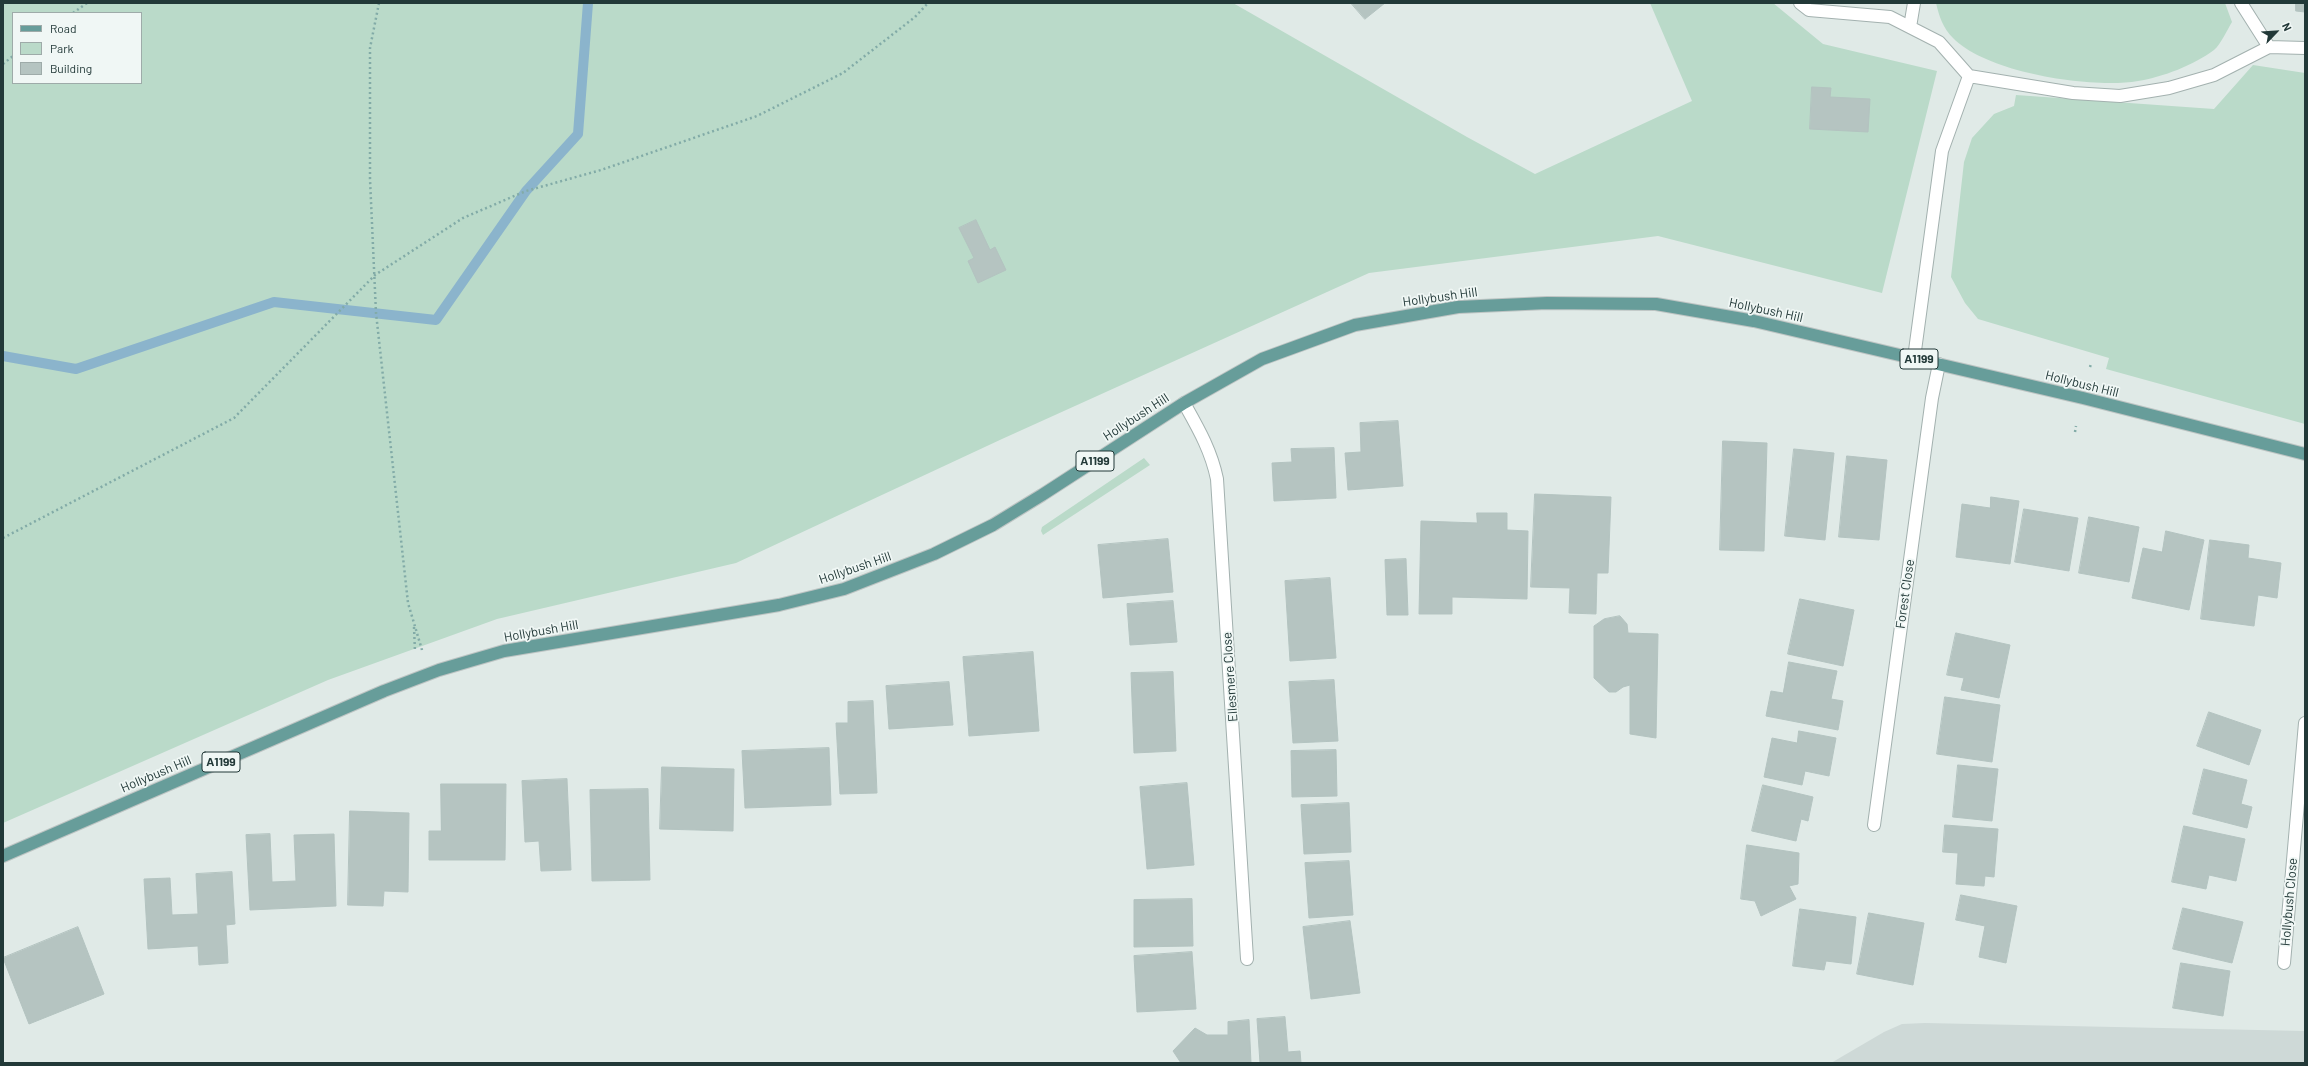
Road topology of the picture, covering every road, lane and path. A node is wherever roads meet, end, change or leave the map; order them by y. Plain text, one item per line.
1 (87, 3) edge
2 (379, 3) edge
3 (928, 3) edge
4 (1800, 3) edge
5 (1914, 3) edge
6 (2241, 3) edge
7 (74, 12) edge
8 (1910, 27) junction
9 (2269, 47) junction
10 (2305, 48) edge
11 (12, 57) edge
12 (3, 64) edge
13 (1969, 76) junction
14 (375, 275) junction
15 (1914, 358) junction
16 (1939, 364) junction
17 (1184, 402) junction
18 (2076, 426) dead end
19 (2075, 432) dead end
20 (2305, 454) edge
21 (3, 538) edge
22 (414, 624) junction
23 (425, 675) junction
24 (2305, 723) edge
25 (1874, 825) dead end
26 (3, 856) edge
27 (1247, 959) dead end
28 (2284, 963) dead end

1 - 7 path
2 - 14 path
3 - 14 path
4 - 8 street
5 - 8 street
6 - 9 street
8 - 13 street
9 - 10 street
9 - 13 street
11 - 12 path
13 - 15 street
14 - 21 path
14 - 22 path
15 - 16 main road, Hollybush Hill / A1199
15 - 17 main road, Hollybush Hill / A1199
16 - 20 main road, Hollybush Hill / A1199
16 - 25 street, Forest Close
17 - 23 main road, Hollybush Hill / A1199
17 - 27 street, Ellesmere Close
18 - 19 path
22 - 23 path
22 - 23 path
23 - 26 main road, Hollybush Hill / A1199
24 - 28 street, Hollybush Close

